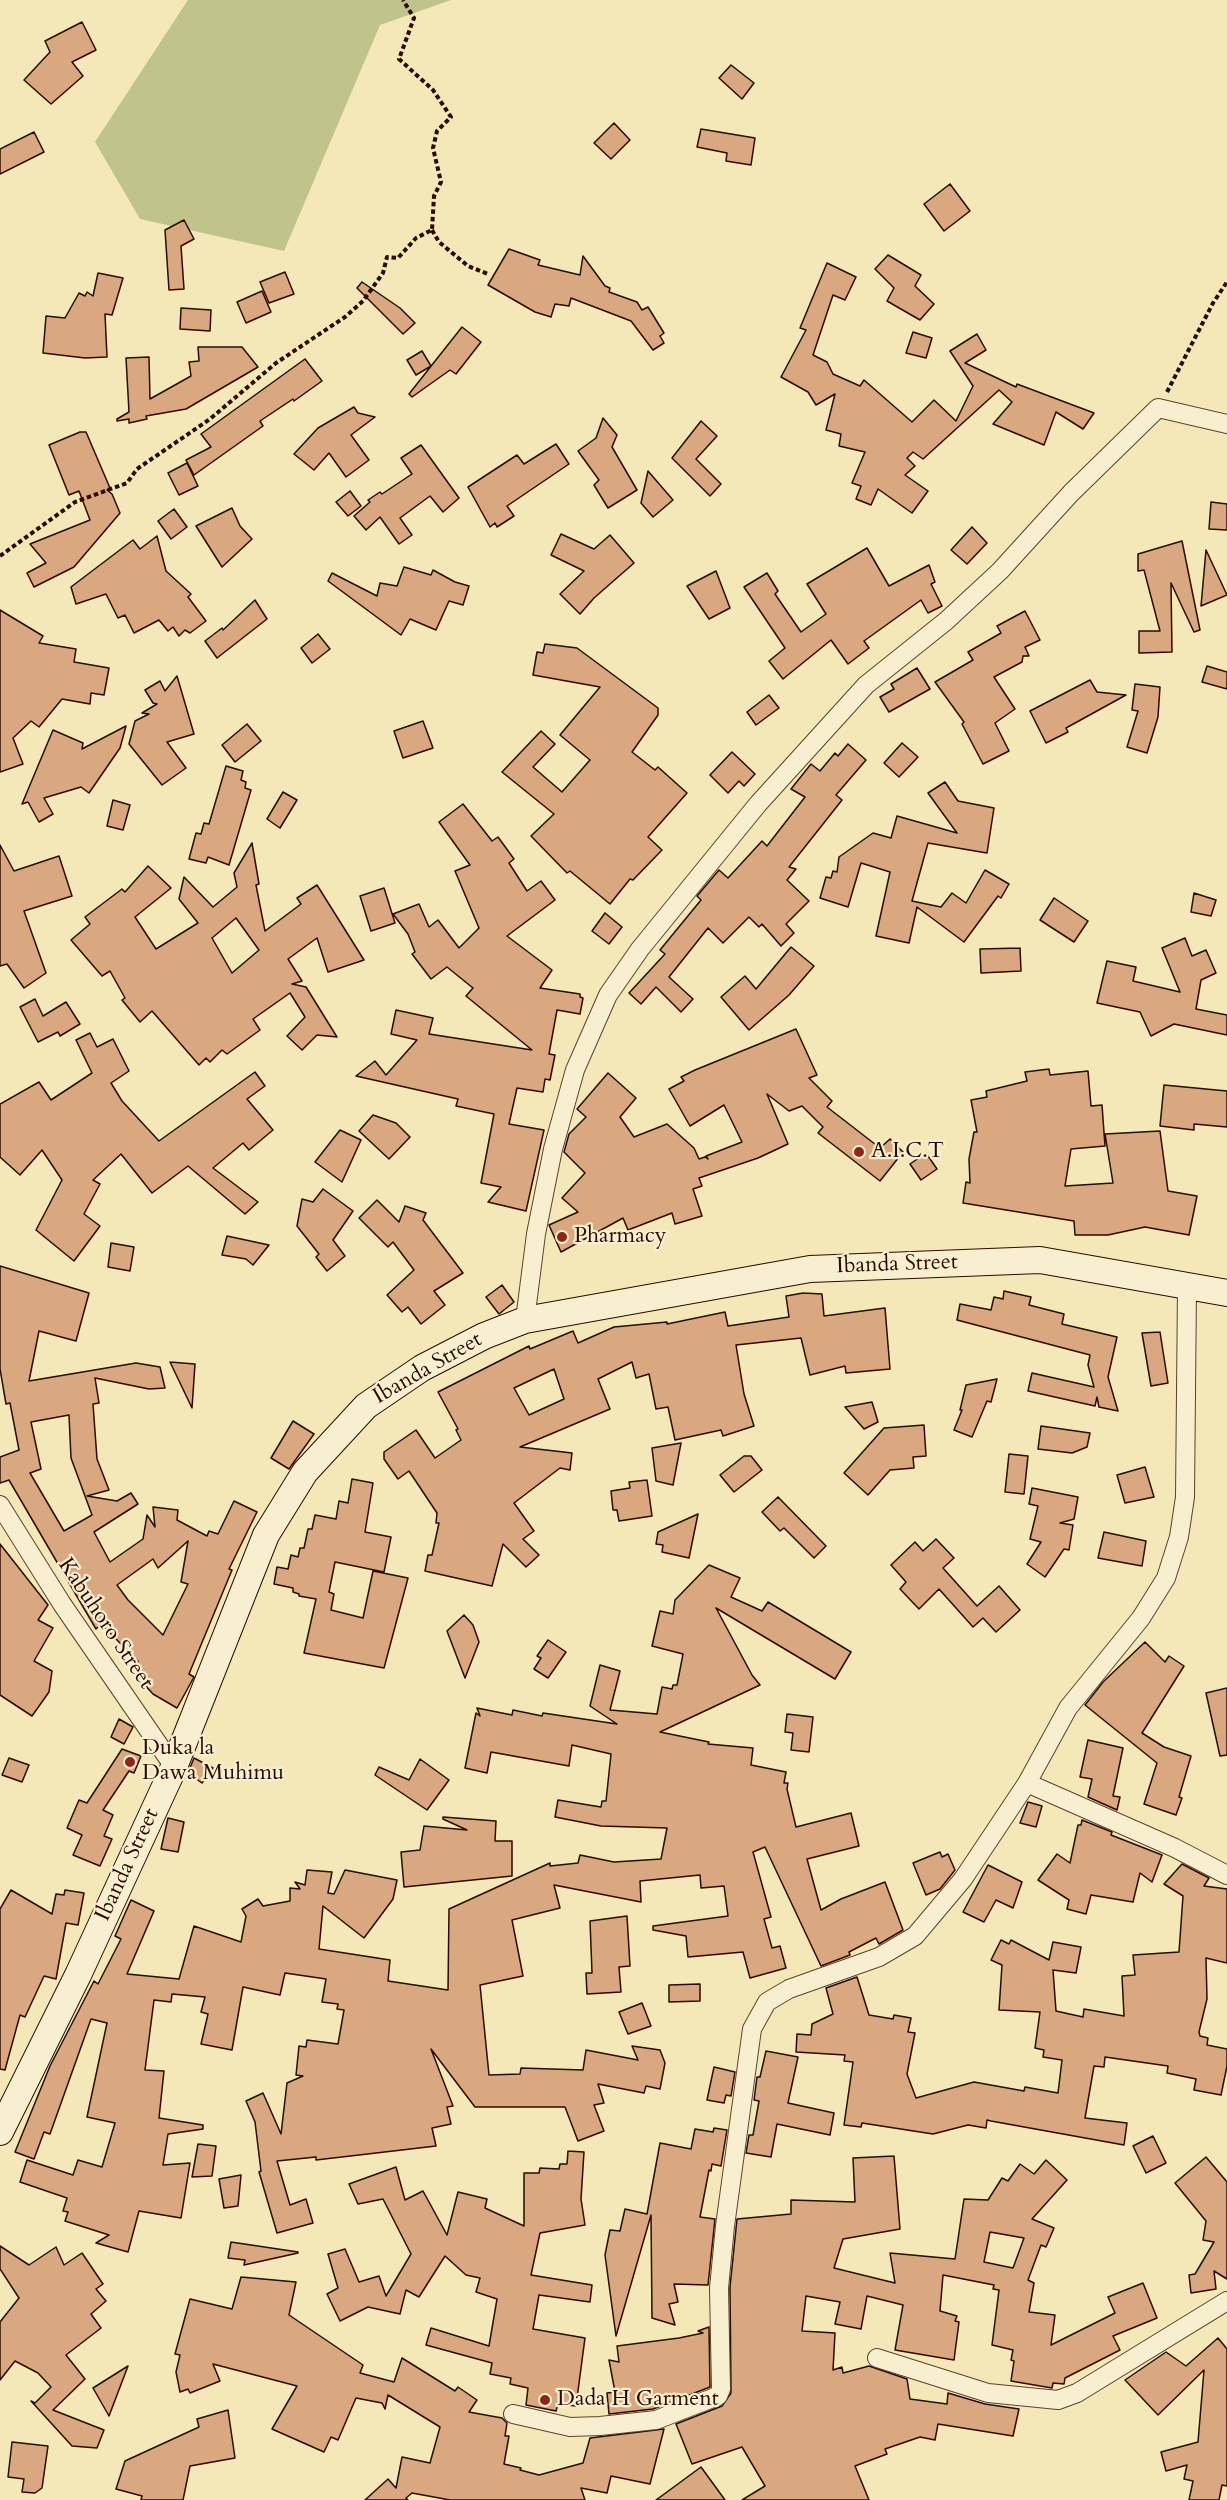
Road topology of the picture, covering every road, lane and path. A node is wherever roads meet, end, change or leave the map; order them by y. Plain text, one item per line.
1 (403, 0) edge
2 (432, 230) junction
3 (488, 274) dead end
4 (1227, 282) edge
5 (1158, 408) junction
6 (1227, 424) edge
7 (0, 556) edge
8 (1187, 1288) junction
9 (1227, 1293) edge
10 (525, 1320) junction
11 (0, 1504) edge
12 (174, 1767) junction
13 (1027, 1783) junction
14 (1227, 1875) edge
15 (0, 2132) edge
16 (1227, 2301) edge
17 (877, 2358) dead end
18 (513, 2414) dead end

1 - 2 path
2 - 3 path
2 - 7 path
4 - 5 path
5 - 6 street
5 - 10 street
8 - 9 street, Ibanda Street
8 - 10 street, Ibanda Street
8 - 13 street
10 - 12 street, Ibanda Street
11 - 12 street, Kabuhoro Street
12 - 15 street, Ibanda Street
13 - 14 street
13 - 18 street
16 - 17 street

